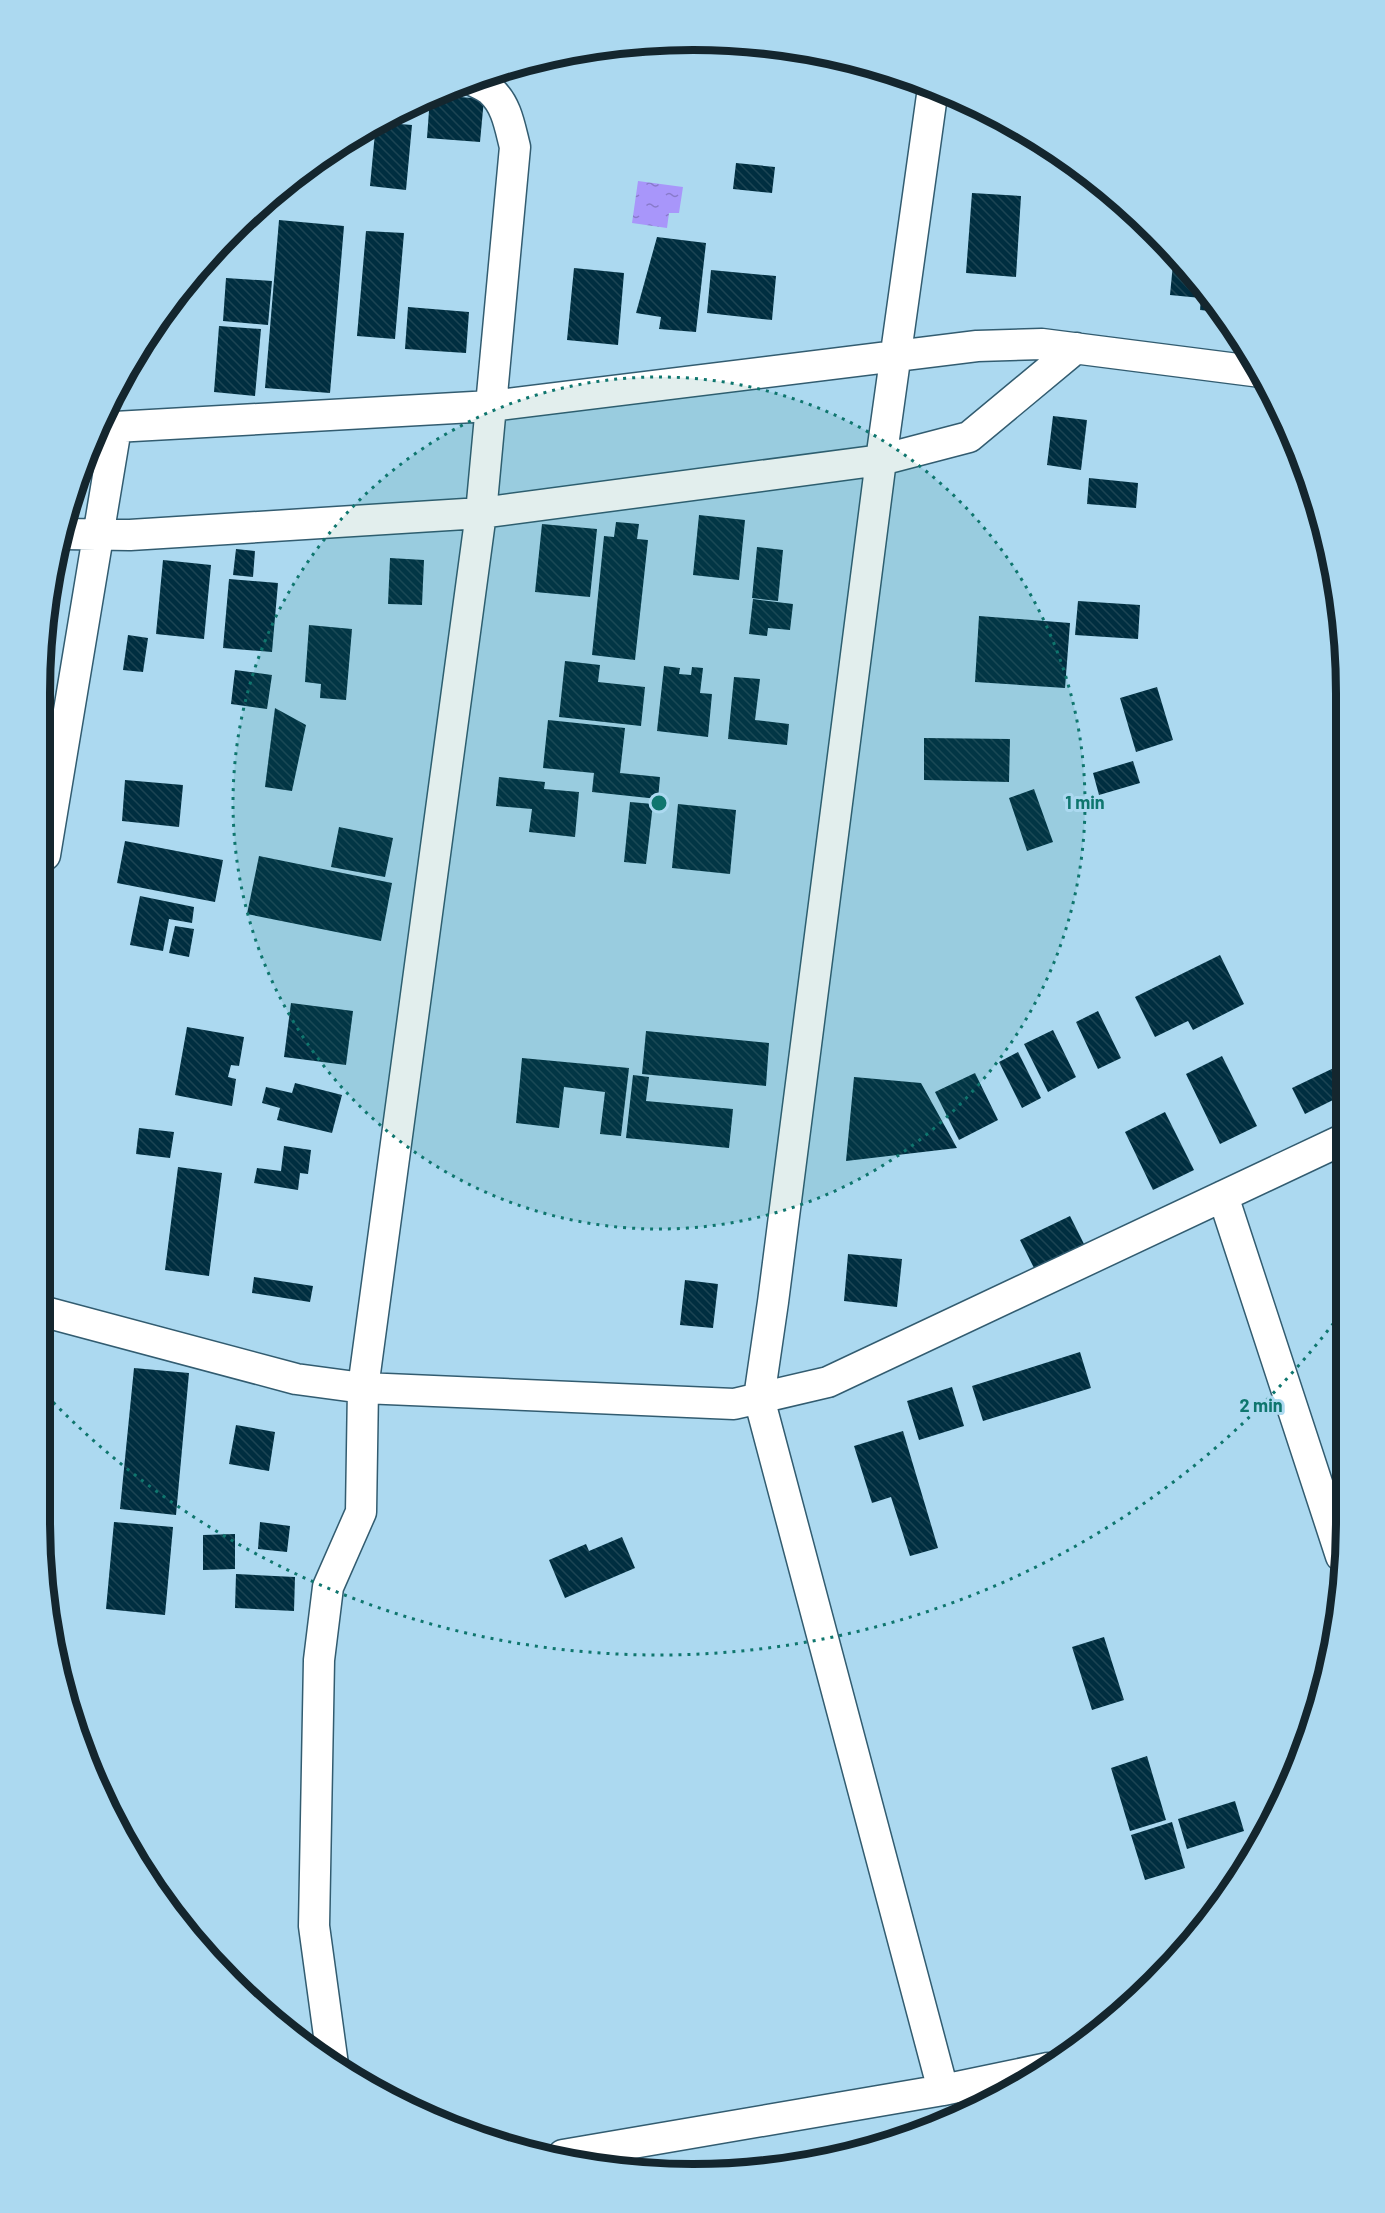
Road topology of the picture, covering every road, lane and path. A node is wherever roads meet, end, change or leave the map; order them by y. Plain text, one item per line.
1 (482, 85) edge
2 (932, 96) edge
3 (1076, 348) junction
4 (895, 357) junction
5 (1249, 370) edge
6 (491, 406) junction
7 (106, 428) edge
8 (106, 429) edge
9 (881, 460) junction
10 (481, 513) junction
11 (69, 534) edge
12 (97, 534) junction
13 (50, 824) edge
14 (1336, 1143) edge
15 (1223, 1196) junction
16 (50, 1313) edge
17 (363, 1388) junction
18 (759, 1398) junction
19 (1335, 1538) edge
20 (331, 2052) edge
21 (1019, 2074) edge
22 (943, 2090) junction
23 (577, 2153) edge

1 - 6 street
2 - 4 street
3 - 4 street
3 - 5 street
3 - 9 street
4 - 6 street
4 - 9 street
6 - 7 street
6 - 10 street
8 - 12 street
9 - 10 street
9 - 18 street
10 - 12 street
10 - 17 street
11 - 12 street
12 - 13 street
14 - 15 street
15 - 18 street
15 - 19 street
16 - 17 street
17 - 18 street
17 - 20 street
18 - 22 street
21 - 22 street
22 - 23 street

